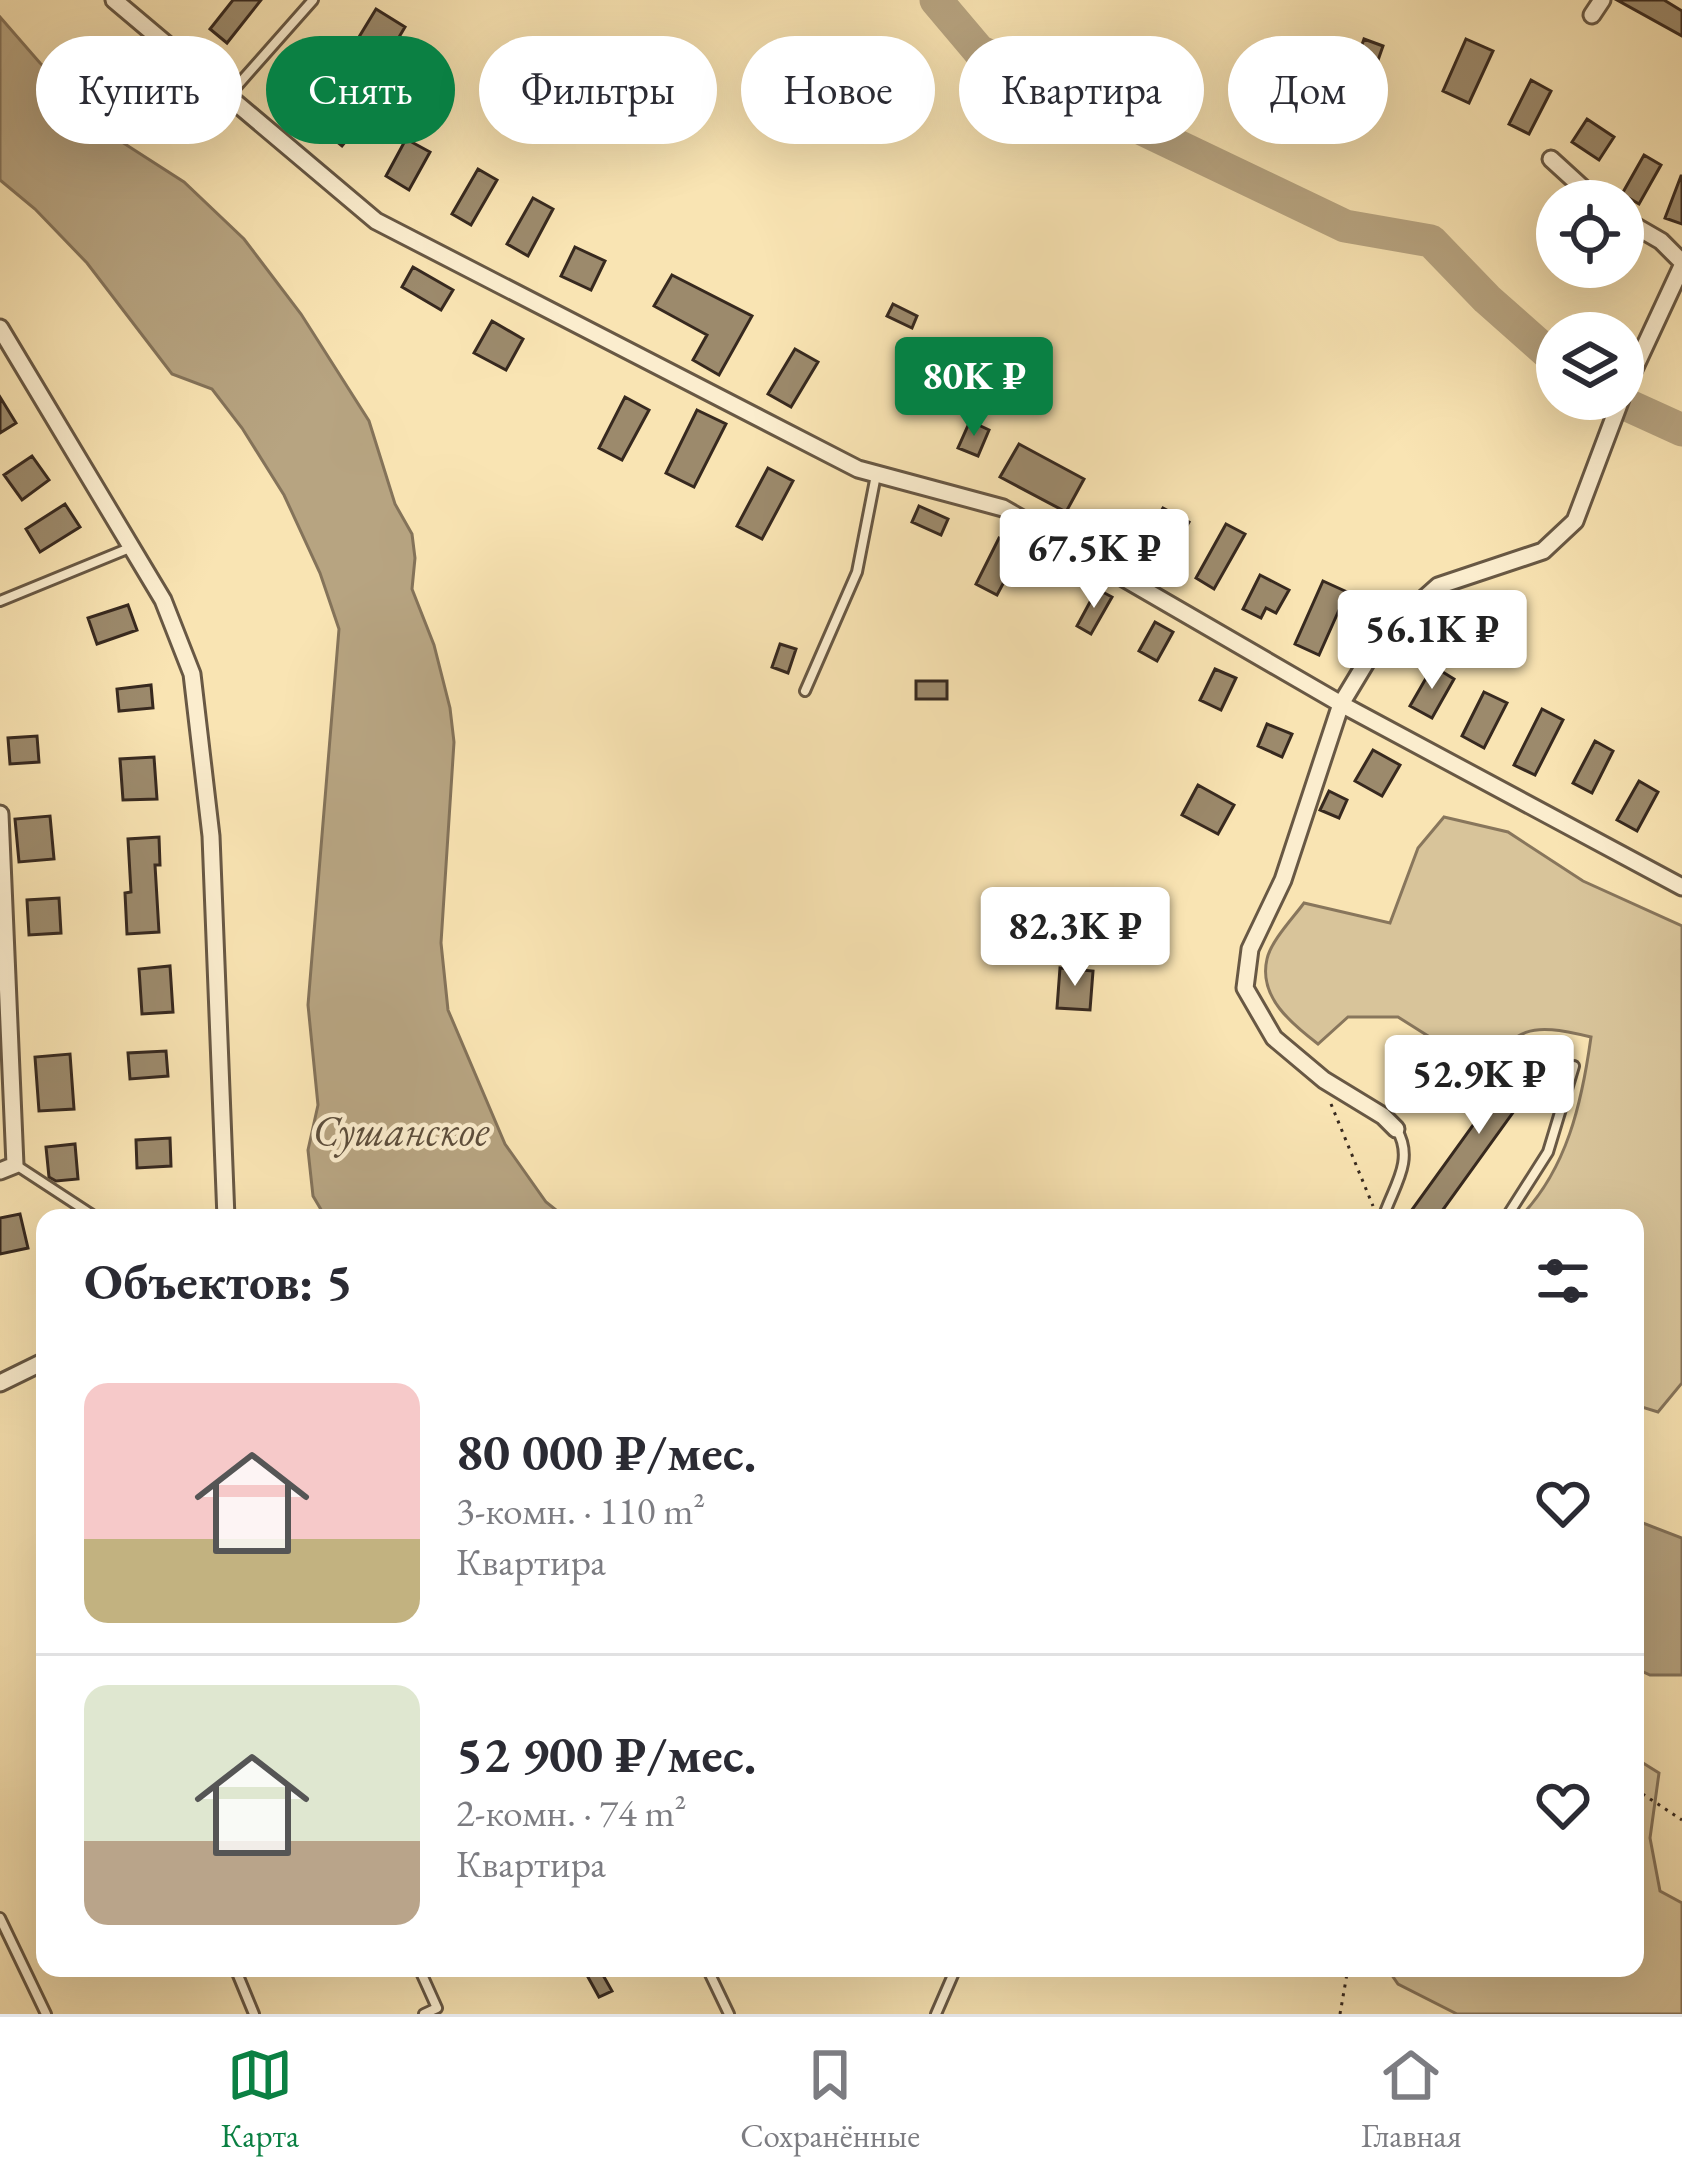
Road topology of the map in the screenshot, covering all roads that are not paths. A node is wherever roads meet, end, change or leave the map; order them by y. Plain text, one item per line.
1 (114, 0) edge
2 (314, 0) edge
3 (157, 36) edge
4 (242, 80) edge
5 (242, 108) edge
6 (1551, 159) dead end
7 (1574, 180) edge
8 (1644, 231) edge
9 (1682, 264) edge
10 (0, 328) edge
11 (1644, 343) edge
12 (1613, 420) edge
13 (877, 474) junction
14 (133, 547) junction
15 (0, 601) edge
16 (805, 691) dead end
17 (1341, 704) junction
18 (0, 814) edge
19 (1682, 887) edge
20 (1574, 1066) dead end
21 (1396, 1129) joint
22 (8, 1168) edge
23 (81, 1209) edge
24 (226, 1209) edge
25 (1384, 1209) edge
26 (1512, 1209) edge
27 (36, 1365) edge
28 (0, 1383) edge
29 (0, 1918) edge
30 (239, 1977) edge
31 (423, 1977) edge
32 (711, 1977) edge
33 (952, 1977) edge
34 (439, 2011) edge
35 (46, 2014) edge
36 (254, 2014) edge
37 (424, 2014) edge
38 (729, 2014) edge
39 (936, 2014) edge

1 - 3 street
2 - 4 lane
5 - 13 street
6 - 7 street
8 - 9 street
9 - 11 street
10 - 14 street
12 - 17 street
13 - 16 lane
13 - 17 street
14 - 15 lane
14 - 24 street
17 - 19 street
17 - 21 street
18 - 22 street
20 - 26 lane
21 - 25 lane
22 - 23 lane
27 - 28 street
29 - 35 lane
30 - 36 lane
31 - 34 lane
32 - 38 lane
33 - 39 lane
34 - 37 lane

